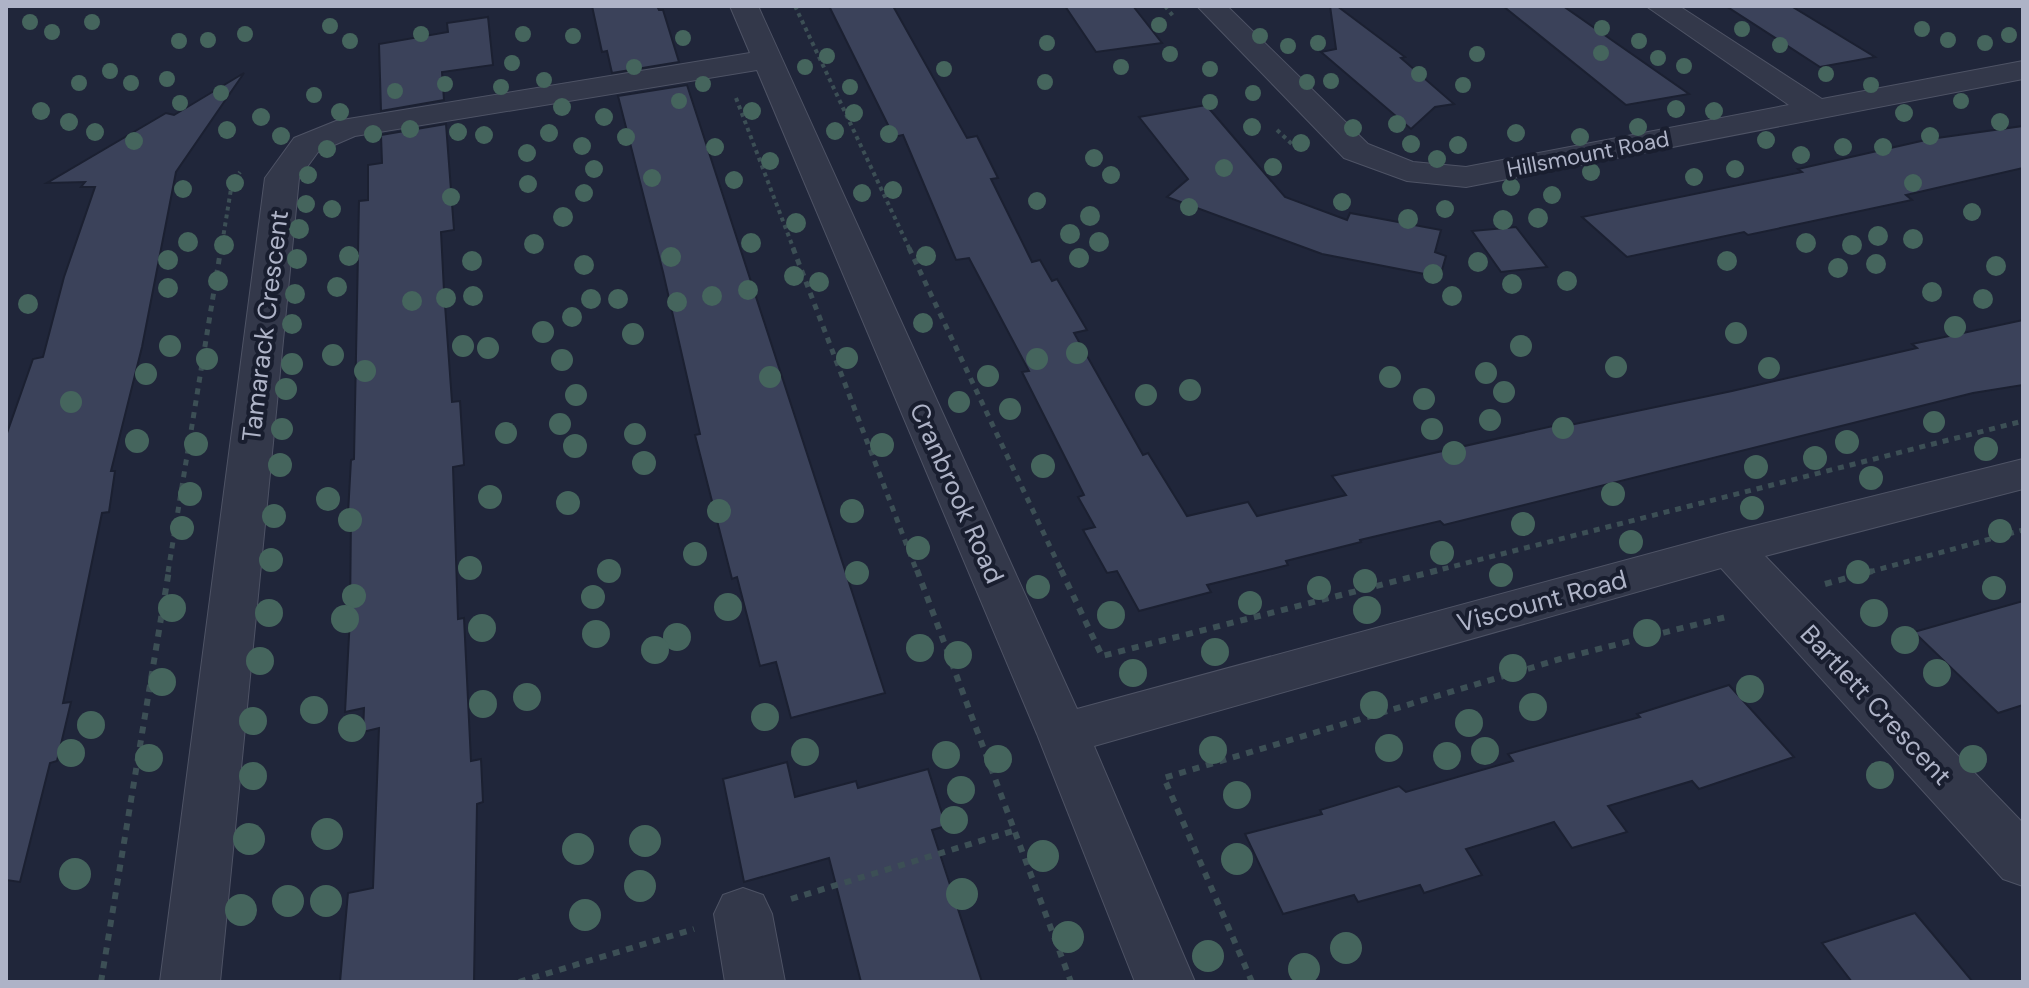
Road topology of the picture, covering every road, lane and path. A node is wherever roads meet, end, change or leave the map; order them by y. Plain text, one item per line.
1 (744, 6) edge
2 (795, 6) edge
3 (1211, 6) edge
4 (1660, 6) edge
5 (768, 59) junction
6 (2023, 70) edge
7 (734, 93) dead end
8 (1817, 110) junction
9 (2023, 421) edge
10 (2023, 474) edge
11 (2023, 530) edge
12 (1730, 549) junction
13 (1832, 596) dead end
14 (1777, 600) junction
15 (1063, 734) junction
16 (2023, 861) edge
17 (743, 914) dead end
18 (190, 982) edge
19 (755, 982) edge
20 (1071, 982) edge
21 (1165, 982) edge
22 (1252, 982) edge

1 - 5 street, Cranbrook Road
2 - 9 path
3 - 8 street, Hillsmount Road
4 - 8 street
5 - 15 street, Cranbrook Road
5 - 18 street, Tamarack Crescent
6 - 8 street, Hillsmount Road
7 - 20 path
10 - 12 street, Viscount Road
11 - 13 path
12 - 14 street, Bartlett Crescent
12 - 15 street, Viscount Road
14 - 16 street, Bartlett Crescent
14 - 22 path
15 - 21 street, Cranbrook Road
17 - 19 street

